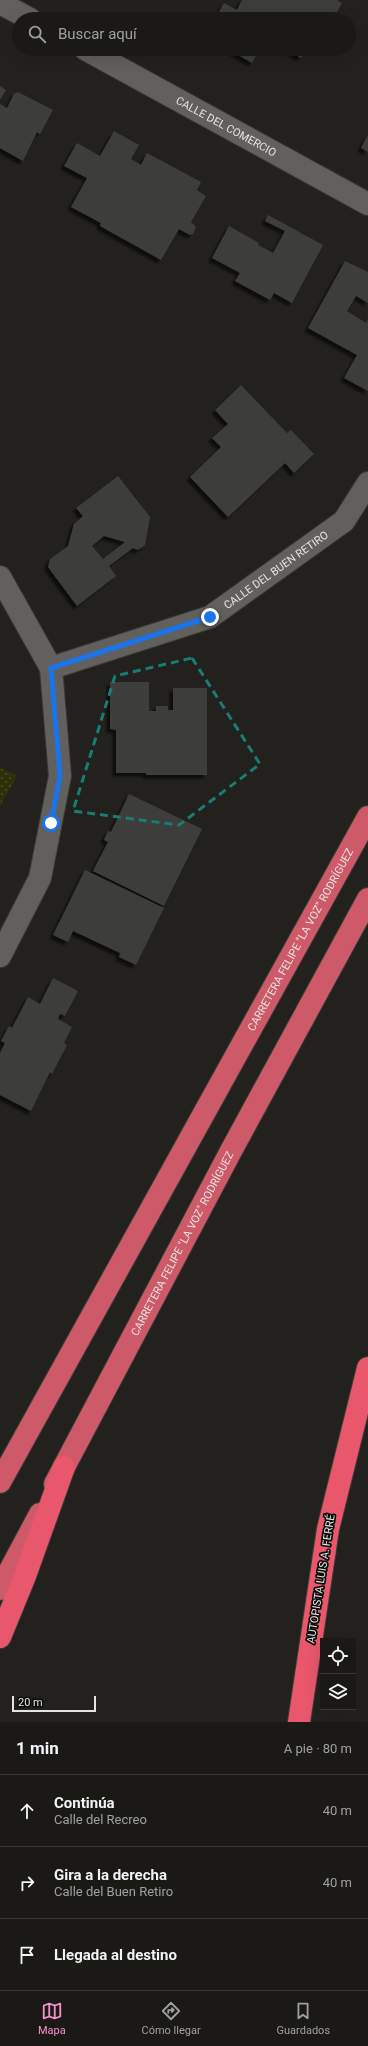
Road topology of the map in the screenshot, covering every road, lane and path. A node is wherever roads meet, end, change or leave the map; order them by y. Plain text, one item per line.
1 (0, 3) edge
2 (17, 12) edge
3 (98, 56) edge
4 (368, 204) edge
5 (368, 484) edge
6 (0, 577) edge
7 (51, 668) junction
8 (368, 817) edge
9 (368, 899) edge
10 (0, 956) edge
11 (368, 1368) edge
12 (64, 1467) junction
13 (0, 1482) edge
14 (0, 1589) edge
15 (0, 1637) edge
16 (299, 1722) edge

1 - 2 street
3 - 4 street, CALLE DEL COMERCIO
5 - 7 street, CALLE DEL BUEN RETIRO
6 - 7 street
7 - 10 street
8 - 13 highway, CARRETERA FELIPE "LA VOZ" RODRÍGUEZ
9 - 12 highway, CARRETERA FELIPE "LA VOZ" RODRÍGUEZ
11 - 16 highway, AUTOPISTA LUIS A. FERRÉ
12 - 14 highway, CARRETERA FELIPE "LA VOZ" RODRÍGUEZ
12 - 15 highway

